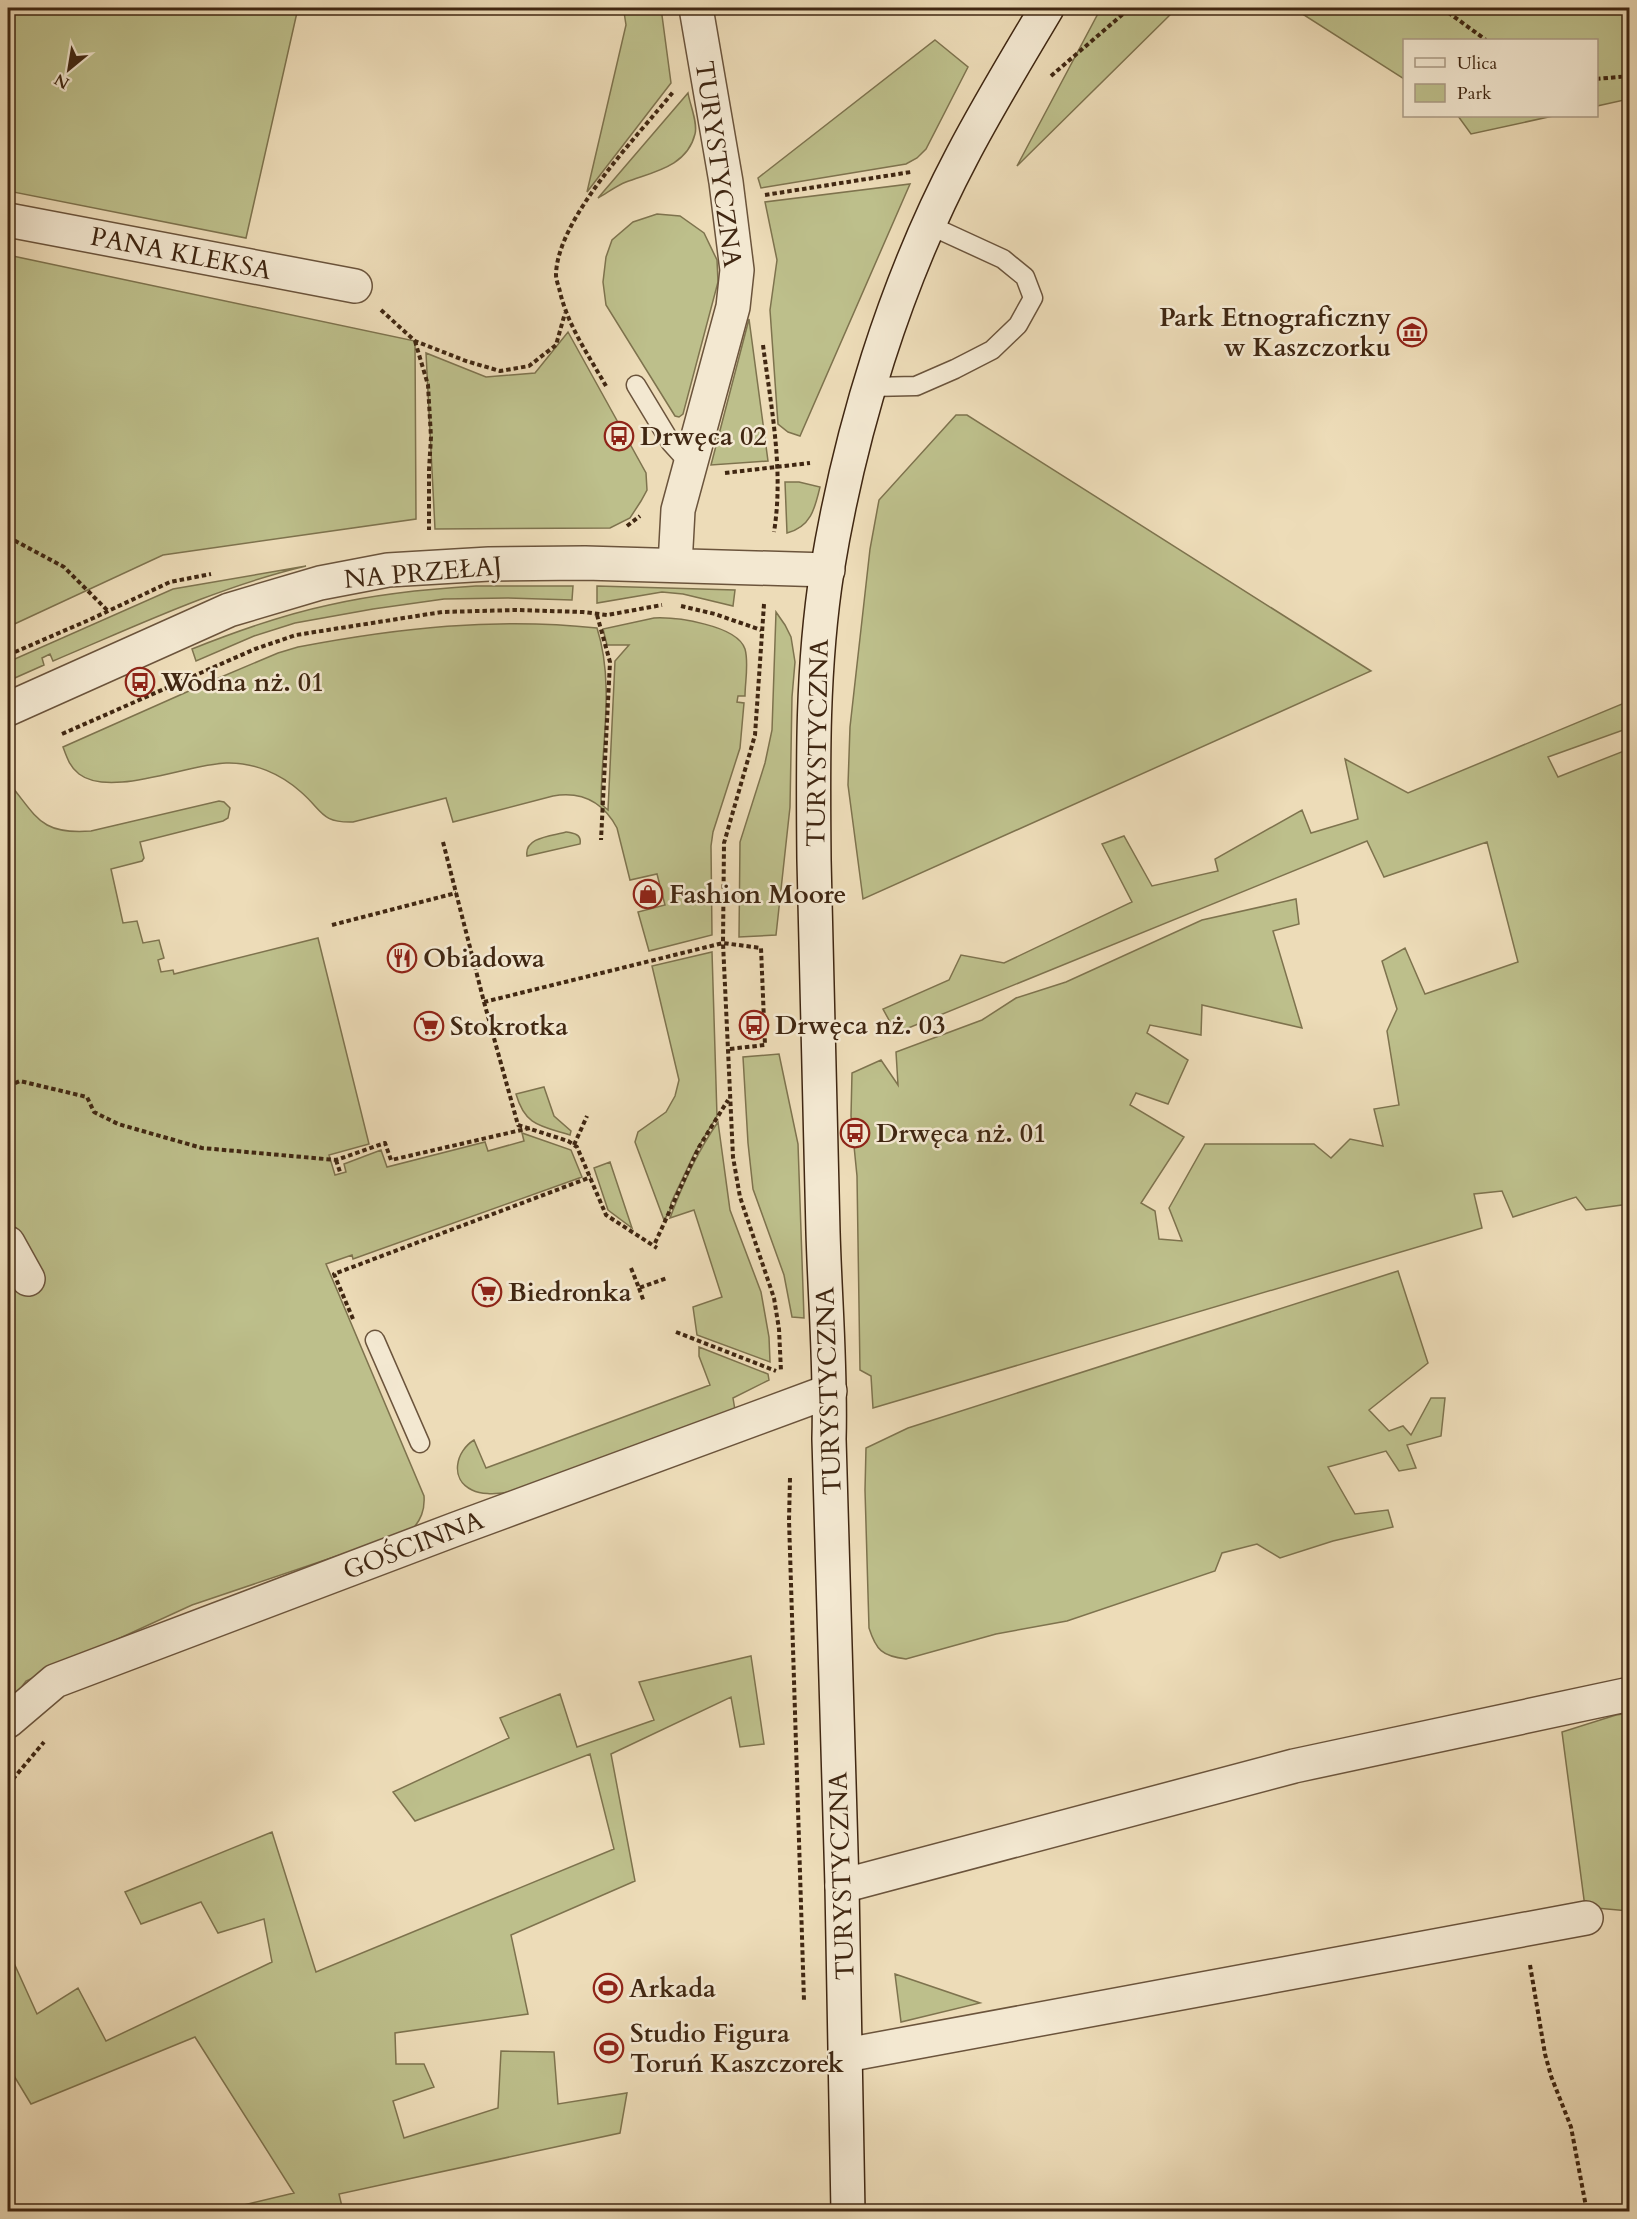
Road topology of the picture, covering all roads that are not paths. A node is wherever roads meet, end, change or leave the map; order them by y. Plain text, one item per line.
1 (696, 8) edge
2 (1047, 8) edge
3 (8, 220) edge
4 (929, 225) junction
5 (355, 286) road end
6 (636, 385) dead end
7 (870, 387) junction
8 (690, 464) junction
9 (675, 565) junction
10 (828, 570) junction
11 (8, 709) edge
12 (8, 1243) edge
13 (28, 1279) dead end
14 (377, 1344) road end
15 (830, 1391) junction
16 (420, 1443) dead end
17 (1629, 1694) edge
18 (8, 1721) edge
19 (843, 1886) junction
20 (1586, 1918) dead end
21 (846, 2055) junction
22 (848, 2211) edge

1 - 8 street, TURYSTYCZNA
2 - 4 street, TURYSTYCZNA
3 - 5 street, PANA KLEKSA
4 - 7 street, TURYSTYCZNA
4 - 7 lane
6 - 8 lane
7 - 10 street, TURYSTYCZNA
8 - 9 street, TURYSTYCZNA
9 - 10 street, NA PRZEŁAJ
9 - 11 street, NA PRZEŁAJ
10 - 15 street, TURYSTYCZNA
12 - 13 street
14 - 16 lane
15 - 18 street, GOŚCINNA
15 - 19 street, TURYSTYCZNA
17 - 19 street
19 - 21 street, TURYSTYCZNA
20 - 21 street
21 - 22 street, TURYSTYCZNA

